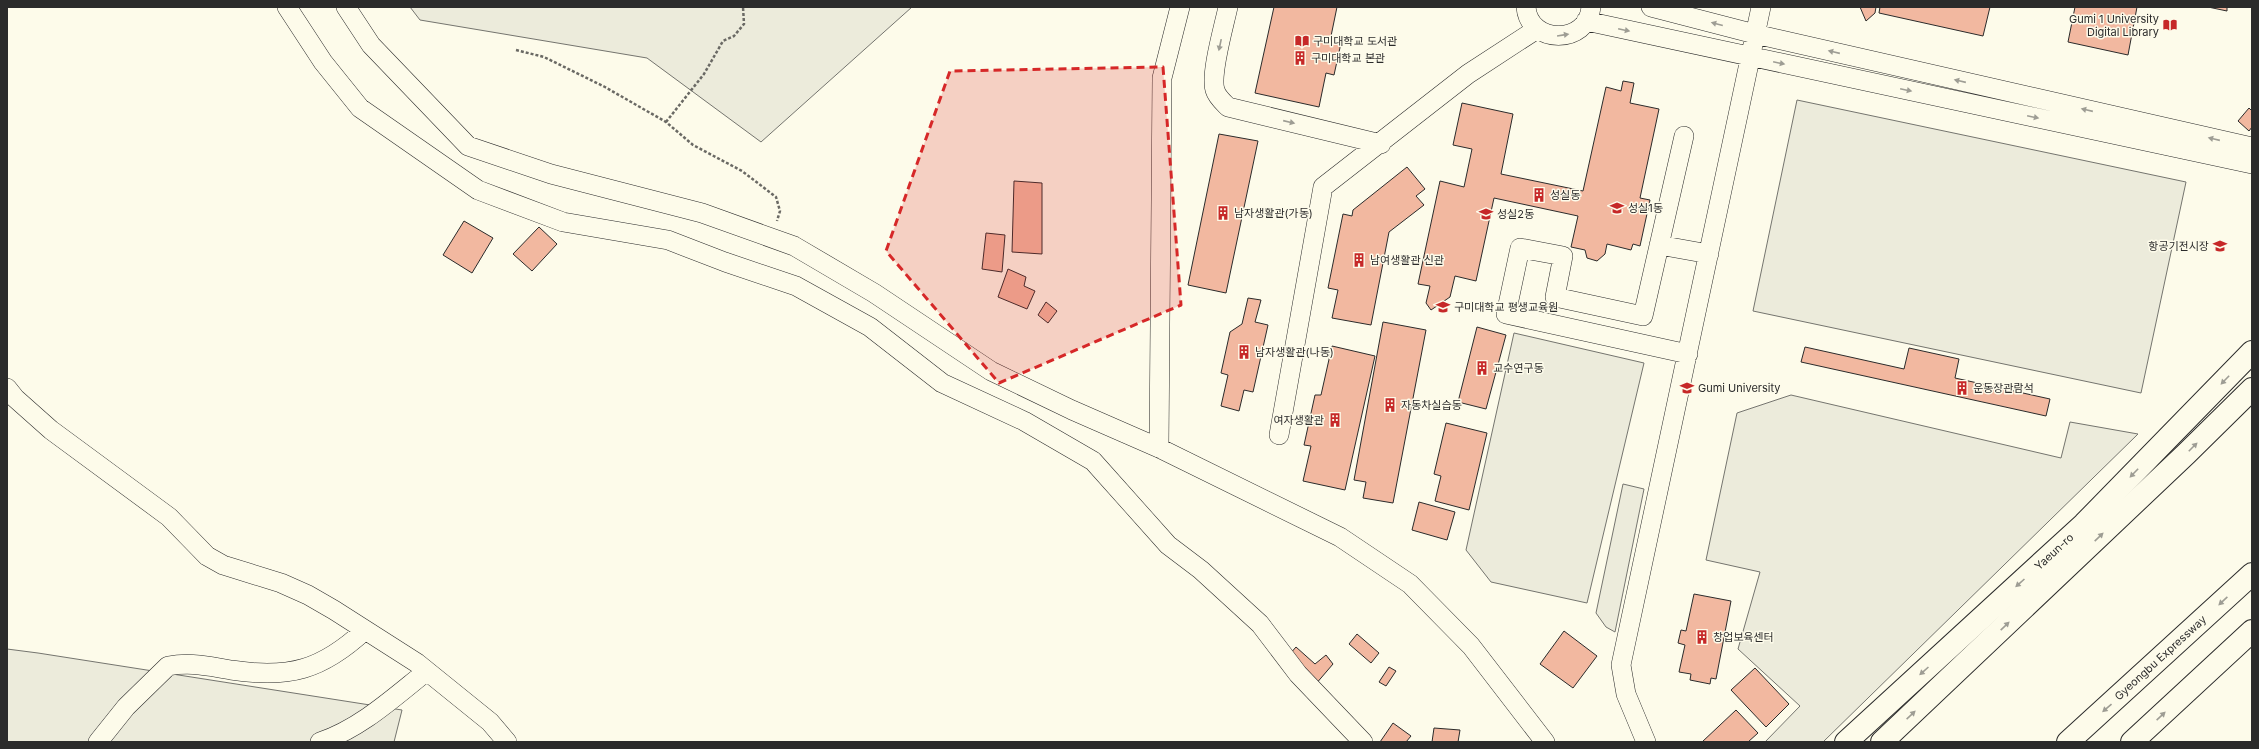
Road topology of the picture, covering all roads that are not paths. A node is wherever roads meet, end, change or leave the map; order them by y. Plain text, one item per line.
1 (287, 7) edge
2 (346, 7) edge
3 (1180, 7) edge
4 (1228, 7) edge
5 (1526, 7) edge
6 (1651, 7) edge
7 (1761, 7) edge
8 (1588, 14) edge
9 (1537, 29) junction
10 (1755, 34) junction
11 (1750, 57) junction
12 (1684, 136) dead end
13 (1381, 144) junction
14 (2252, 147) edge
15 (2252, 164) edge
16 (1659, 245) junction
17 (1709, 254) junction
18 (2252, 352) edge
19 (1688, 354) junction
20 (7, 388) edge
21 (2252, 389) edge
22 (1279, 435) dead end
23 (1159, 448) junction
24 (2252, 574) edge
25 (365, 630) junction
26 (2252, 631) edge
27 (427, 671) junction
28 (98, 742) edge
29 (320, 742) edge
30 (507, 742) edge
31 (1363, 742) edge
32 (1545, 742) edge
33 (1646, 742) edge
34 (1846, 742) edge
35 (1882, 742) edge
36 (2068, 742) edge
37 (2132, 742) edge

1 - 31 street
2 - 23 street
3 - 23 street
4 -> 13 street
5 - 9 street
10 -> 6 street
7 - 10 street
9 -> 8 street
8 -> 11 street
9 - 13 street
10 - 11 street
14 -> 10 street
11 -> 15 street
11 - 17 street
12 - 16 street
13 - 22 street
16 - 17 street
16 - 19 street
17 - 19 street
18 -> 34 main road, Yaeun-ro
19 - 33 street
20 - 25 street
35 -> 21 main road, Yaeun-ro
23 - 32 street
24 -> 36 main road, Gyeongbu Expressway
25 - 27 street
25 - 28 street
37 -> 26 main road
27 - 29 street
27 - 30 street

